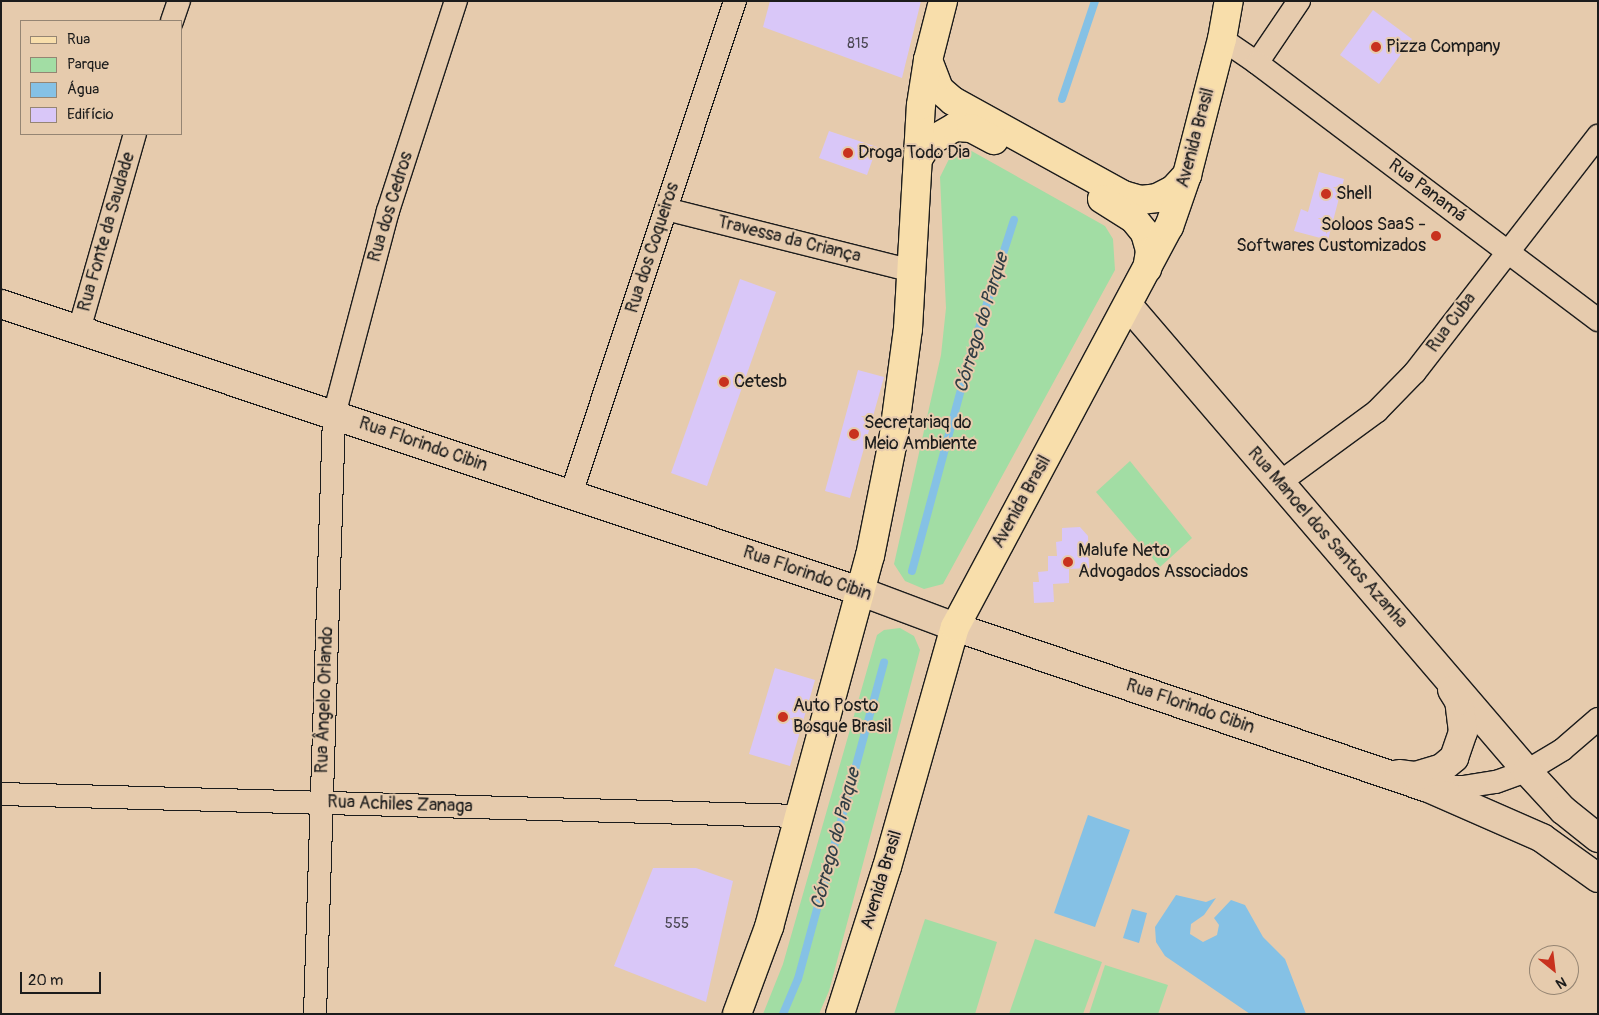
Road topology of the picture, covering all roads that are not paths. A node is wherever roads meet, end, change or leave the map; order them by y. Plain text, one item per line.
1 (179, 1) edge
2 (456, 1) edge
3 (735, 1) edge
4 (944, 1) edge
5 (1229, 1) edge
6 (1299, 1) edge
7 (172, 20) edge
8 (1222, 39) junction
9 (928, 60) junction
10 (1257, 63) junction
11 (135, 135) edge
12 (1598, 136) edge
13 (918, 159) junction
14 (1187, 175) junction
15 (666, 209) junction
16 (1506, 251) junction
17 (1147, 270) junction
18 (912, 271) junction
19 (1, 304) edge
20 (1128, 305) junction
21 (1598, 320) edge
22 (79, 330) junction
23 (334, 415) junction
24 (1279, 483) junction
25 (571, 494) junction
26 (862, 592) junction
27 (955, 627) junction
28 (1445, 676) junction
29 (1598, 719) edge
30 (1527, 771) junction
31 (1380, 772) junction
32 (1426, 787) junction
33 (1, 794) edge
34 (322, 803) junction
35 (799, 816) junction
36 (1598, 838) edge
37 (1598, 878) edge
38 (315, 1014) edge
39 (737, 1014) edge
40 (840, 1014) edge

1 - 7 street
2 - 23 street, Rua dos Cedros
3 - 15 street, Rua dos Coqueiros
4 - 9 main road
5 - 8 main road, Avenida Brasil
6 - 10 street
8 - 10 street, Rua Panamá
8 - 14 main road, Avenida Brasil
9 - 13 main road
9 - 14 main road
10 - 16 street, Rua Panamá
11 - 22 street, Rua Fonte da Saudade
12 - 16 street, Rua Cuba
13 - 17 main road
13 - 18 main road
14 - 17 main road, Avenida Brasil
15 - 18 street, Travessa da Criança
15 - 25 street, Rua dos Coqueiros
16 - 21 street, Rua Panamá
16 - 24 street, Rua Cuba
17 - 20 main road, Avenida Brasil
18 - 26 main road
19 - 22 main road, Rua Florindo Cibin
20 - 24 main road, Rua Manoel dos Santos Azanha
20 - 27 main road, Avenida Brasil
22 - 23 main road, Rua Florindo Cibin
23 - 25 main road, Rua Florindo Cibin
23 - 34 street, Rua Ângelo Orlando
24 - 28 main road, Rua Manoel dos Santos Azanha
25 - 26 main road, Rua Florindo Cibin
26 - 27 main road, Rua Florindo Cibin
26 - 35 main road
27 - 31 main road, Rua Florindo Cibin
27 - 40 main road, Avenida Brasil
28 - 30 main road, Rua Manoel dos Santos Azanha
28 - 31 main road
29 - 30 street
30 - 32 street
30 - 36 main road
31 - 32 main road, Rua Florindo Cibin
32 - 37 main road, Rua Florindo Cibin
33 - 34 street, Rua Achiles Zanaga
34 - 35 street, Rua Achiles Zanaga
34 - 38 street, Rua Ângelo Orlando
35 - 39 main road

